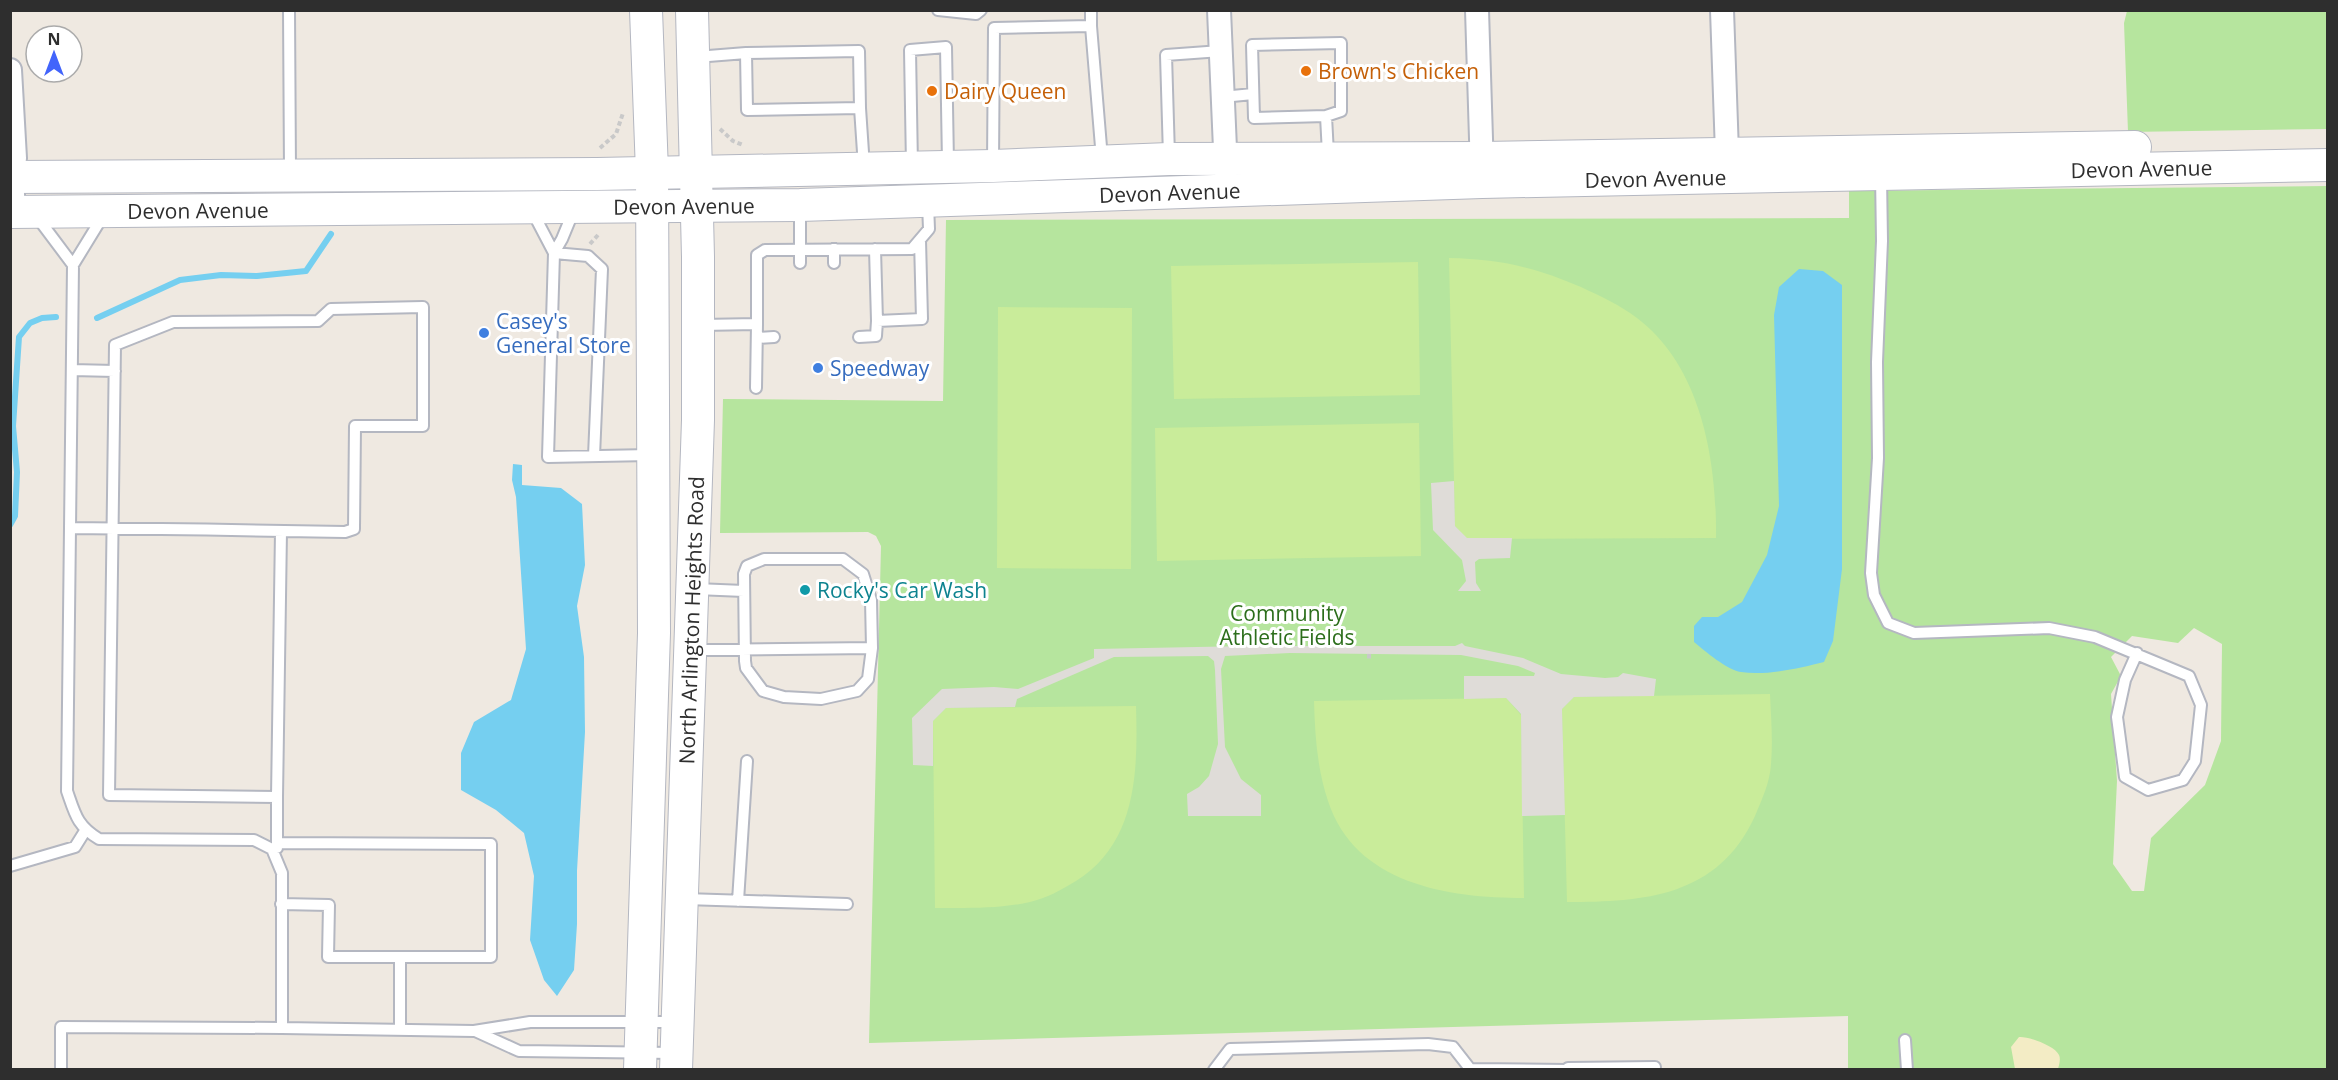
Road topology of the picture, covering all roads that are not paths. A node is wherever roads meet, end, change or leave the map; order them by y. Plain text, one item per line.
1 (288, 10) edge
2 (646, 10) edge
3 (692, 10) edge
4 (938, 10) edge
5 (981, 10) edge
6 (1091, 10) edge
7 (1478, 10) edge
8 (1722, 10) edge
9 (1221, 11) edge
10 (1091, 26) junction
11 (1221, 51) junction
12 (746, 53) junction
13 (694, 57) junction
14 (10, 70) edge
15 (1253, 94) junction
16 (1222, 97) junction
17 (860, 108) junction
18 (1326, 116) junction
19 (2328, 144) edge
20 (1727, 153) junction
21 (1328, 157) junction
22 (1169, 159) junction
23 (1225, 159) junction
24 (1102, 162) junction
25 (1881, 164) junction
26 (2328, 165) edge
27 (993, 166) junction
28 (864, 168) junction
29 (1482, 170) junction
30 (652, 172) junction
31 (697, 172) junction
32 (291, 175) junction
33 (11, 177) edge
34 (928, 178) junction
35 (1227, 191) junction
36 (800, 205) junction
37 (697, 206) junction
38 (652, 207) junction
39 (574, 208) junction
40 (531, 209) junction
41 (106, 211) junction
42 (19, 212) edge
43 (920, 240) junction
44 (801, 249) junction
45 (834, 249) junction
46 (875, 249) junction
47 (554, 253) junction
48 (800, 263) dead end
49 (834, 263) dead end
50 (73, 265) junction
51 (877, 321) junction
52 (757, 324) junction
53 (697, 325) junction
54 (860, 337) dead end
55 (757, 338) junction
56 (774, 338) dead end
57 (72, 370) junction
58 (115, 371) junction
59 (756, 388) dead end
60 (653, 455) junction
61 (594, 456) junction
62 (70, 528) junction
63 (112, 528) junction
64 (281, 531) junction
65 (691, 589) junction
66 (744, 591) junction
67 (745, 648) junction
68 (872, 648) junction
69 (690, 650) junction
70 (2137, 653) junction
71 (747, 761) dead end
72 (277, 797) junction
73 (85, 831) junction
74 (277, 843) junction
75 (277, 861) junction
76 (10, 866) edge
77 (682, 899) junction
78 (738, 901) junction
79 (281, 904) junction
80 (847, 904) dead end
81 (400, 957) junction
82 (282, 1028) junction
83 (400, 1030) junction
84 (474, 1031) junction
85 (1905, 1040) dead end
86 (640, 1048) edge
87 (676, 1048) edge
88 (1655, 1067) dead end
89 (1568, 1069) edge
90 (61, 1070) edge
91 (1214, 1070) edge
92 (1471, 1070) edge
93 (1907, 1070) edge

1 - 32 lane
2 - 30 main road, North Arlington Heights Road
3 - 13 main road, North Arlington Heights Road
4 - 5 lane
6 - 10 lane
7 - 29 street
8 - 20 street
9 - 11 street
10 - 24 lane
10 - 27 lane
11 - 16 street
11 - 22 lane
12 - 13 lane
12 - 17 lane
12 - 17 lane
13 - 31 main road, North Arlington Heights Road
14 - 33 street
15 - 16 lane
15 - 18 lane
15 - 18 lane
16 - 23 street
17 - 28 lane
18 - 21 lane
19 - 25 main road
20 - 25 main road, Devon Avenue
20 - 29 main road, Devon Avenue
21 - 23 main road, Devon Avenue
21 - 29 main road, Devon Avenue
22 - 23 main road, Devon Avenue
22 - 24 main road, Devon Avenue
23 - 35 street
24 - 27 main road, Devon Avenue
25 - 26 main road, Devon Avenue
25 - 29 main road, Devon Avenue
25 - 70 lane
27 - 34 main road, Devon Avenue
28 - 31 main road, Devon Avenue
28 - 34 main road, Devon Avenue
29 - 35 main road, Devon Avenue
30 - 31 main road, Devon Avenue
30 - 32 main road, Devon Avenue
30 - 38 main road, North Arlington Heights Road
31 - 37 main road, North Arlington Heights Road
32 - 33 main road, Devon Avenue
33 - 42 street
34 - 34 lane
34 - 35 main road, Devon Avenue
34 - 36 main road, Devon Avenue
34 - 43 lane
36 - 37 main road, Devon Avenue
36 - 44 lane
37 - 38 main road, Devon Avenue
37 - 53 main road, North Arlington Heights Road
38 - 39 main road, Devon Avenue
38 - 60 main road, North Arlington Heights Road
39 - 40 main road, Devon Avenue
39 - 47 lane
40 - 41 main road, Devon Avenue
40 - 47 lane
41 - 42 main road, Devon Avenue
41 - 50 lane
42 - 50 lane
43 - 46 lane
43 - 51 lane
44 - 45 lane
44 - 48 lane
44 - 52 lane
45 - 46 lane
45 - 49 lane
46 - 51 lane
47 - 61 lane
47 - 61 lane
50 - 57 lane
51 - 54 lane
52 - 53 lane
52 - 55 lane
53 - 65 main road, North Arlington Heights Road
55 - 56 lane
55 - 59 lane
57 - 58 lane
57 - 62 lane
58 - 63 lane
58 - 64 lane
60 - 61 lane
60 - 86 main road, North Arlington Heights Road
62 - 63 lane
62 - 73 lane
63 - 64 lane
63 - 72 lane
64 - 72 lane
65 - 66 lane
65 - 69 main road, North Arlington Heights Road
66 - 67 lane
66 - 68 lane
67 - 68 lane
67 - 68 lane
67 - 69 lane
69 - 77 main road, North Arlington Heights Road
70 - 70 lane
71 - 78 lane
72 - 74 lane
73 - 75 lane
73 - 76 lane
74 - 75 lane
74 - 81 lane
75 - 79 lane
77 - 78 lane
77 - 87 main road, North Arlington Heights Road
78 - 80 lane
79 - 81 lane
79 - 82 lane
81 - 83 lane
82 - 83 lane
82 - 90 lane
83 - 84 lane
84 - 86 lane
84 - 86 lane
85 - 93 lane
86 - 87 lane
86 - 87 lane
88 - 89 lane
89 - 92 lane
91 - 92 lane

